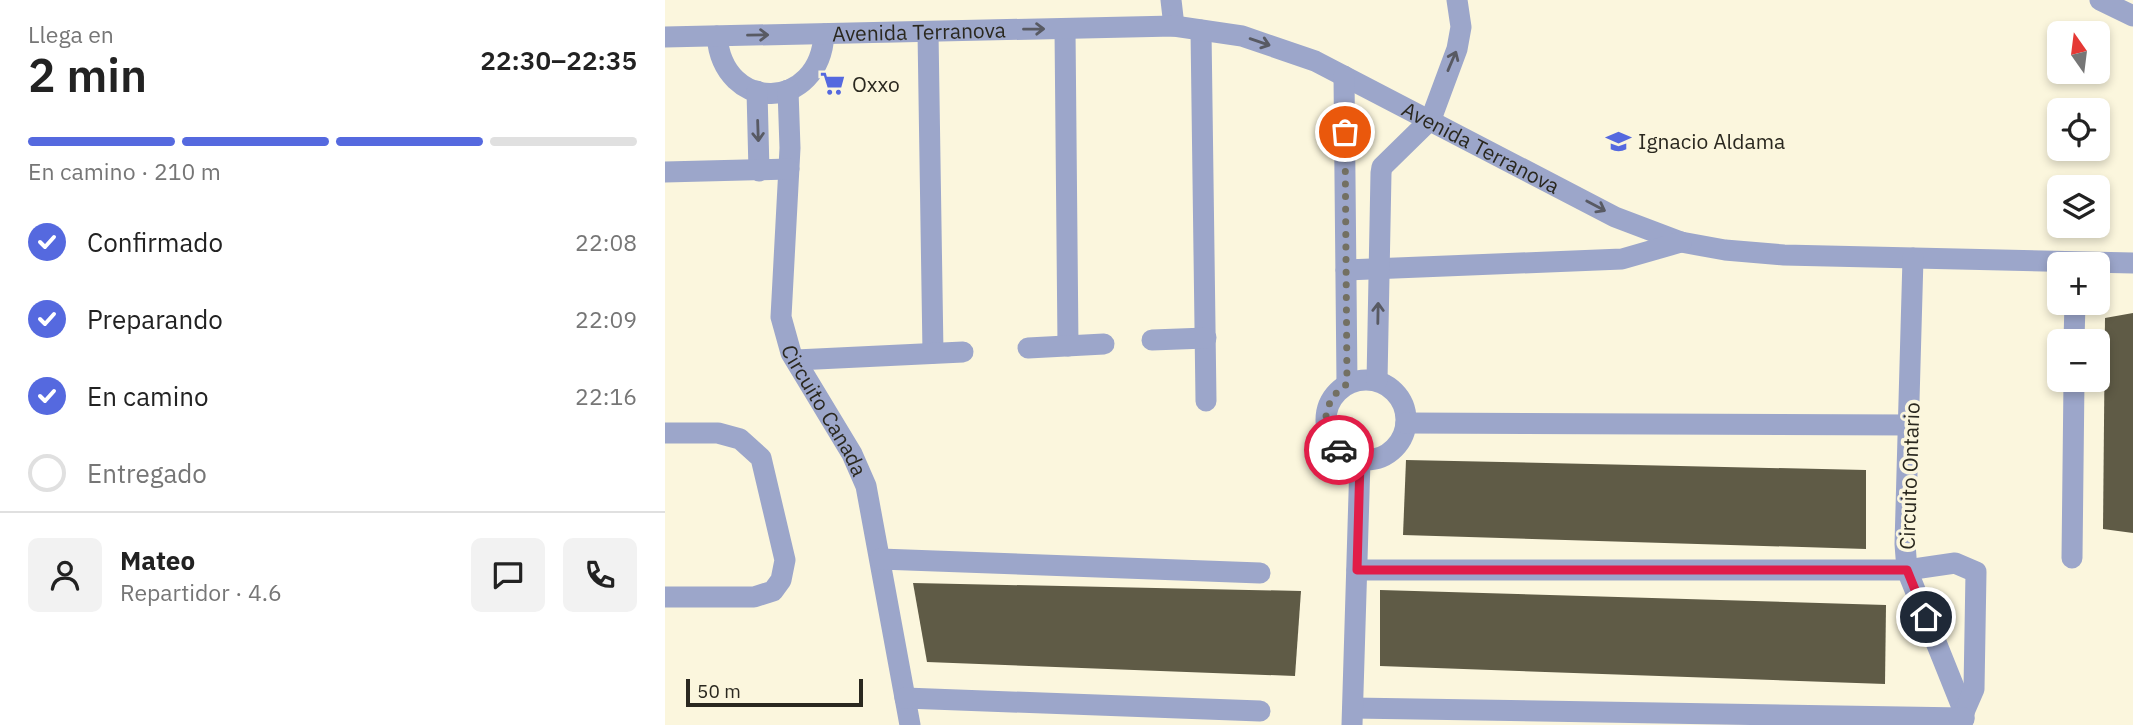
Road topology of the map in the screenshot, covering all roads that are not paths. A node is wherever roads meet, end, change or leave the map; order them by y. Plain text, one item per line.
1 (1171, 0) edge
2 (1457, 0) edge
3 (2100, 0) edge
4 (2133, 16) edge
5 (1174, 26) junction
6 (1065, 29) junction
7 (1202, 30) junction
8 (929, 32) junction
9 (824, 34) junction
10 (717, 36) junction
11 (665, 37) edge
12 (1344, 76) junction
13 (788, 90) junction
14 (757, 92) junction
15 (1431, 120) junction
16 (789, 169) junction
17 (759, 171) junction
18 (665, 172) edge
19 (1681, 242) junction
20 (1913, 258) junction
21 (2047, 262) edge
22 (2110, 263) edge
23 (2133, 263) edge
24 (1346, 270) junction
25 (1379, 271) junction
26 (1206, 338) junction
27 (1152, 340) dead end
28 (1104, 344) dead end
29 (1068, 346) junction
30 (1028, 348) dead end
31 (964, 352) dead end
32 (933, 353) junction
33 (796, 360) junction
34 (1377, 382) junction
35 (1347, 384) junction
36 (2074, 392) edge
37 (1206, 401) dead end
38 (1406, 423) junction
39 (1910, 425) junction
40 (665, 433) edge
41 (1360, 461) junction
42 (2072, 558) dead end
43 (880, 559) junction
44 (1357, 570) junction
45 (1907, 570) junction
46 (1260, 573) dead end
47 (665, 597) edge
48 (905, 698) junction
49 (1260, 711) dead end
50 (1352, 716) edge
51 (1964, 719) edge
52 (911, 725) edge

1 - 5 street
15 -> 2 street
3 - 4 street
5 - 6 street, Avenida Terranova
5 - 7 street, Avenida Terranova
8 -> 6 street, Avenida Terranova
6 - 29 street
7 -> 12 street, Avenida Terranova
7 - 26 street
8 - 9 street, Avenida Terranova
8 - 32 street
10 -> 9 street, Avenida Terranova
9 - 13 street
10 - 11 street, Avenida Terranova
10 - 14 street
12 - 15 street, Avenida Terranova
12 - 24 street
13 - 14 street
13 - 16 street, Circuito Canada
14 -> 17 street
15 -> 19 street, Avenida Terranova
15 - 25 street
16 - 17 street
16 - 33 street, Circuito Canada
17 - 18 street
19 - 20 street, Avenida Terranova
19 - 25 street
20 - 21 street, Avenida Terranova
20 - 39 street, Circuito Ontario
22 - 23 street, Avenida Terranova
24 - 25 street
24 - 35 street
34 -> 25 street
26 - 27 street
26 - 37 street
28 - 29 street
29 - 30 street
31 - 32 street
32 - 33 street
33 - 43 street, Circuito Canada
34 - 35 street
34 - 38 street
35 - 41 street
36 - 42 street
38 - 39 street
38 - 41 street
39 - 45 street, Circuito Ontario
40 - 47 street
41 - 44 street
43 - 46 street
43 - 48 street, Circuito Canada
44 - 45 street
44 - 50 street
45 - 51 street, Circuito Ontario
45 - 51 street
48 - 49 street
48 - 52 street, Circuito Canada
50 - 51 street

